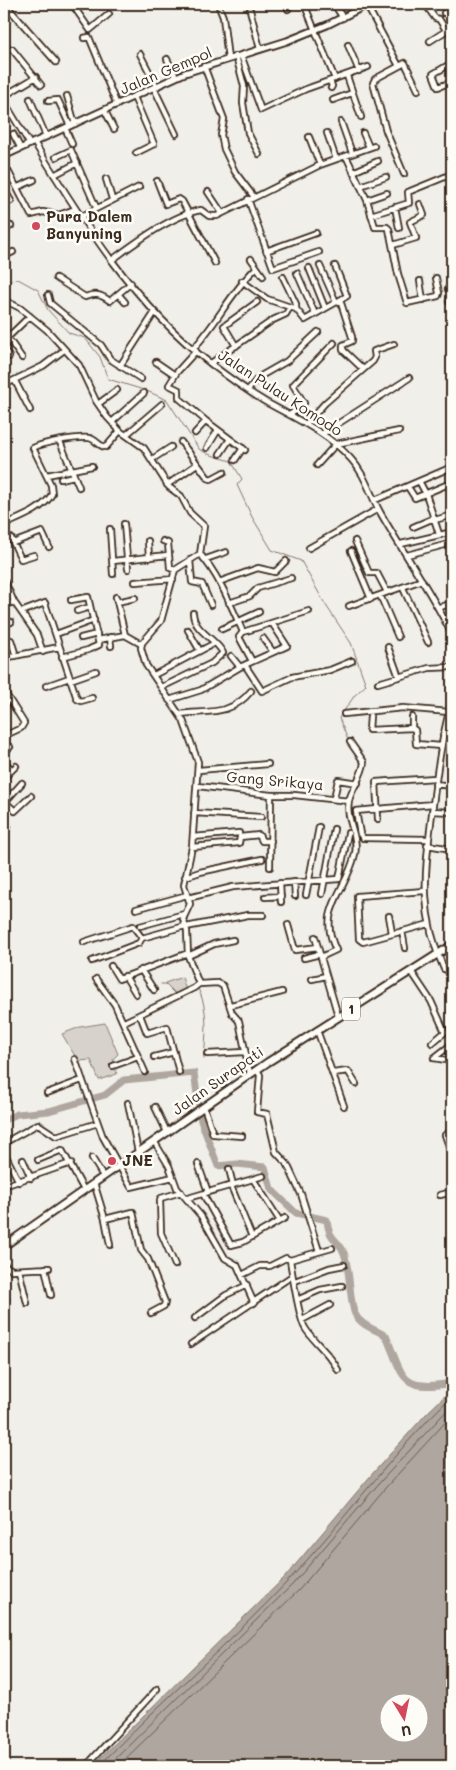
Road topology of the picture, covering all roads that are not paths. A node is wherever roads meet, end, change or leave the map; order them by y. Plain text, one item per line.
1 (5, 4) edge
2 (72, 4) edge
3 (104, 4) edge
4 (111, 4) edge
5 (218, 4) edge
6 (334, 4) edge
7 (367, 4) edge
8 (425, 4) edge
9 (305, 6) dead end
10 (452, 9) edge
11 (250, 10) dead end
12 (11, 12) junction
13 (444, 12) dead end
14 (109, 14) dead end
15 (4, 17) edge
16 (343, 18) junction
17 (452, 27) edge
18 (316, 29) junction
19 (446, 30) junction
20 (84, 38) dead end
21 (430, 41) dead end
22 (348, 45) dead end
23 (12, 49) dead end
24 (260, 49) junction
25 (140, 54) dead end
26 (238, 56) junction
27 (228, 58) junction
28 (167, 59) dead end
29 (56, 62) dead end
30 (452, 63) edge
31 (204, 66) junction
32 (399, 66) junction
33 (368, 67) dead end
34 (359, 71) junction
35 (347, 76) junction
36 (36, 77) junction
37 (176, 78) junction
38 (332, 80) junction
39 (452, 82) edge
40 (41, 85) dead end
41 (156, 87) junction
42 (331, 88) dead end
43 (418, 90) dead end
44 (352, 93) junction
45 (4, 96) edge
46 (67, 96) dead end
47 (134, 97) junction
48 (30, 99) dead end
49 (4, 100) edge
50 (333, 100) dead end
51 (48, 101) dead end
52 (117, 105) junction
53 (105, 111) junction
54 (361, 117) dead end
55 (341, 122) dead end
56 (70, 126) junction
57 (114, 129) dead end
58 (327, 133) dead end
59 (363, 133) dead end
60 (13, 134) dead end
61 (176, 134) dead end
62 (46, 136) junction
63 (309, 137) dead end
64 (31, 142) junction
65 (72, 144) dead end
66 (20, 147) junction
67 (136, 153) dead end
68 (352, 153) junction
69 (258, 154) dead end
70 (4, 156) edge
71 (346, 156) junction
72 (56, 157) dead end
73 (336, 159) junction
74 (378, 161) dead end
75 (77, 162) junction
76 (4, 163) edge
77 (320, 165) junction
78 (353, 172) junction
79 (404, 174) dead end
80 (452, 174) edge
81 (54, 175) junction
82 (386, 176) dead end
83 (106, 179) dead end
84 (34, 180) dead end
85 (156, 181) dead end
86 (360, 186) junction
87 (18, 187) junction
88 (139, 187) dead end
89 (4, 189) edge
90 (208, 192) dead end
91 (387, 193) dead end
92 (254, 196) junction
93 (112, 199) junction
94 (248, 199) junction
95 (367, 200) junction
96 (12, 201) dead end
97 (420, 204) dead end
98 (96, 207) junction
99 (395, 207) junction
100 (75, 209) junction
101 (222, 213) junction
102 (189, 214) junction
103 (371, 215) junction
104 (80, 217) junction
105 (10, 226) dead end
106 (399, 228) dead end
107 (4, 230) edge
108 (316, 233) dead end
109 (392, 245) junction
110 (266, 251) junction
111 (13, 252) dead end
112 (319, 252) dead end
113 (4, 256) edge
114 (112, 260) junction
115 (251, 260) dead end
116 (216, 264) dead end
117 (320, 266) dead end
118 (335, 266) dead end
119 (256, 268) junction
120 (309, 268) dead end
121 (297, 273) dead end
122 (263, 276) dead end
123 (283, 277) dead end
124 (56, 278) dead end
125 (436, 278) dead end
126 (242, 281) junction
127 (420, 281) dead end
128 (131, 283) junction
129 (48, 294) dead end
130 (118, 294) junction
131 (4, 300) edge
132 (423, 300) junction
133 (125, 302) dead end
134 (257, 302) dead end
135 (336, 302) junction
136 (293, 308) junction
137 (325, 308) junction
138 (155, 312) junction
139 (315, 314) junction
140 (30, 316) junction
141 (318, 332) dead end
142 (6, 339) edge
143 (334, 343) dead end
144 (394, 344) dead end
145 (236, 346) junction
146 (4, 348) edge
147 (64, 350) junction
148 (194, 350) junction
149 (9, 357) dead end
150 (22, 358) dead end
151 (156, 362) dead end
152 (211, 364) junction
153 (120, 366) junction
154 (363, 369) junction
155 (174, 375) junction
156 (141, 378) dead end
157 (409, 378) dead end
158 (15, 380) junction
159 (4, 385) edge
160 (117, 390) dead end
161 (248, 390) junction
162 (144, 393) dead end
163 (98, 404) junction
164 (162, 404) dead end
165 (30, 410) dead end
166 (290, 415) junction
167 (206, 421) junction
168 (112, 422) junction
169 (306, 424) junction
170 (218, 430) junction
171 (120, 431) junction
172 (399, 431) dead end
173 (195, 433) dead end
174 (322, 434) junction
175 (126, 435) junction
176 (230, 439) junction
177 (60, 442) junction
178 (180, 442) dead end
179 (336, 444) junction
180 (171, 446) dead end
181 (207, 448) dead end
182 (220, 454) dead end
183 (151, 460) junction
184 (235, 460) dead end
185 (197, 464) junction
186 (316, 465) dead end
187 (92, 466) dead end
188 (452, 467) edge
189 (72, 471) junction
190 (224, 472) dead end
191 (47, 475) junction
192 (74, 476) junction
193 (61, 479) dead end
194 (419, 481) junction
195 (167, 484) junction
196 (446, 485) dead end
197 (79, 487) dead end
198 (408, 487) junction
199 (426, 494) junction
200 (375, 500) junction
201 (378, 509) junction
202 (452, 515) edge
203 (434, 519) junction
204 (124, 524) dead end
205 (4, 525) edge
206 (413, 526) dead end
207 (110, 529) dead end
208 (439, 534) junction
209 (4, 540) edge
210 (148, 541) dead end
211 (162, 541) dead end
212 (355, 541) dead end
213 (13, 543) junction
214 (452, 543) edge
215 (401, 544) junction
216 (49, 547) dead end
217 (309, 548) dead end
218 (352, 551) dead end
219 (226, 552) dead end
220 (200, 554) junction
221 (34, 555) dead end
222 (168, 555) junction
223 (407, 555) junction
224 (149, 558) junction
225 (206, 559) junction
226 (127, 560) junction
227 (190, 560) junction
228 (113, 561) junction
229 (286, 561) dead end
230 (128, 569) dead end
231 (175, 570) junction
232 (112, 574) dead end
233 (290, 578) dead end
234 (173, 579) junction
235 (4, 580) edge
236 (422, 580) junction
237 (135, 582) dead end
238 (219, 582) junction
239 (6, 588) edge
240 (403, 588) junction
241 (387, 592) junction
242 (380, 595) junction
243 (135, 598) dead end
244 (371, 599) junction
245 (71, 600) dead end
246 (14, 602) junction
247 (228, 603) junction
248 (452, 604) edge
249 (4, 605) edge
250 (211, 605) dead end
251 (350, 606) dead end
252 (90, 607) junction
253 (439, 607) junction
254 (77, 611) dead end
255 (309, 611) dead end
256 (21, 612) junction
257 (259, 612) dead end
258 (193, 613) dead end
259 (94, 620) junction
260 (238, 621) junction
261 (11, 622) dead end
262 (272, 623) junction
263 (4, 625) edge
264 (222, 629) dead end
265 (188, 630) dead end
266 (243, 632) junction
267 (56, 634) junction
268 (97, 634) junction
269 (125, 635) junction
270 (452, 635) edge
271 (110, 637) junction
272 (398, 637) dead end
273 (81, 638) dead end
274 (263, 638) dead end
275 (11, 640) dead end
276 (98, 640) junction
277 (428, 642) dead end
278 (214, 643) junction
279 (141, 644) junction
280 (111, 646) dead end
281 (59, 647) junction
282 (388, 648) dead end
283 (200, 651) junction
284 (43, 652) junction
285 (273, 652) junction
286 (16, 656) junction
287 (231, 656) dead end
288 (4, 658) edge
289 (62, 658) junction
290 (252, 661) junction
291 (352, 661) dead end
292 (242, 666) junction
293 (452, 667) edge
294 (96, 671) dead end
295 (154, 675) junction
296 (399, 677) junction
297 (70, 679) junction
298 (378, 683) dead end
299 (46, 686) dead end
300 (162, 687) junction
301 (4, 691) edge
302 (251, 691) dead end
303 (92, 698) dead end
304 (169, 700) junction
305 (452, 701) edge
306 (450, 711) edge
307 (179, 714) junction
308 (344, 714) dead end
309 (370, 716) dead end
310 (412, 717) dead end
311 (412, 728) junction
312 (444, 735) junction
313 (4, 736) edge
314 (452, 736) edge
315 (350, 742) dead end
316 (441, 746) junction
317 (10, 747) dead end
318 (4, 753) edge
319 (4, 761) edge
320 (268, 764) dead end
321 (199, 770) junction
322 (4, 778) edge
323 (435, 778) junction
324 (22, 783) dead end
325 (358, 783) junction
326 (435, 784) junction
327 (198, 786) junction
328 (452, 786) edge
329 (31, 796) dead end
330 (271, 796) junction
331 (334, 798) junction
332 (349, 801) junction
333 (4, 802) edge
334 (433, 804) junction
335 (376, 809) junction
336 (432, 811) junction
337 (452, 812) edge
338 (194, 813) junction
339 (261, 817) dead end
340 (378, 819) dead end
341 (319, 828) dead end
342 (334, 829) dead end
343 (239, 833) dead end
344 (348, 833) dead end
345 (193, 837) junction
346 (271, 841) junction
347 (428, 842) junction
348 (192, 847) junction
349 (452, 849) edge
350 (262, 858) dead end
351 (270, 868) dead end
352 (185, 877) junction
353 (325, 880) junction
354 (309, 881) junction
355 (294, 882) junction
356 (280, 883) junction
357 (425, 891) junction
358 (322, 894) dead end
359 (306, 895) dead end
360 (188, 896) junction
361 (281, 896) junction
362 (295, 896) dead end
363 (265, 897) dead end
364 (281, 902) dead end
365 (136, 909) dead end
366 (184, 914) junction
367 (264, 914) dead end
368 (389, 916) dead end
369 (429, 924) junction
370 (288, 925) dead end
371 (140, 926) dead end
372 (185, 927) junction
373 (402, 931) junction
374 (392, 933) junction
375 (315, 937) dead end
376 (142, 938) junction
377 (233, 940) dead end
378 (84, 942) dead end
379 (452, 945) edge
380 (318, 947) junction
381 (405, 948) dead end
382 (188, 954) junction
383 (438, 954) junction
384 (320, 956) junction
385 (304, 958) dead end
386 (92, 960) dead end
387 (110, 966) dead end
388 (142, 970) junction
389 (411, 971) junction
390 (452, 972) edge
391 (125, 976) junction
392 (326, 976) junction
393 (312, 979) dead end
394 (96, 980) dead end
395 (198, 986) junction
396 (154, 990) dead end
397 (282, 992) dead end
398 (136, 994) dead end
399 (231, 1005) junction
400 (140, 1015) junction
401 (338, 1016) junction
402 (124, 1022) junction
403 (317, 1030) junction
404 (432, 1043) dead end
405 (452, 1044) edge
406 (174, 1052) junction
407 (245, 1052) junction
408 (207, 1054) dead end
409 (138, 1057) junction
410 (154, 1057) dead end
411 (75, 1059) dead end
412 (452, 1061) edge
413 (113, 1066) dead end
414 (257, 1070) junction
415 (144, 1072) dead end
416 (179, 1072) dead end
417 (332, 1073) junction
418 (250, 1074) junction
419 (82, 1080) junction
420 (356, 1084) dead end
421 (47, 1093) dead end
422 (128, 1103) dead end
423 (344, 1106) dead end
424 (155, 1107) dead end
425 (203, 1107) junction
426 (98, 1123) junction
427 (452, 1130) edge
428 (167, 1132) junction
429 (242, 1136) dead end
430 (154, 1141) junction
431 (4, 1143) edge
432 (4, 1152) edge
433 (138, 1152) junction
434 (452, 1155) edge
435 (92, 1158) dead end
436 (23, 1160) dead end
437 (38, 1160) dead end
438 (71, 1163) junction
439 (198, 1164) dead end
440 (120, 1165) junction
441 (229, 1169) dead end
442 (103, 1176) junction
443 (263, 1176) dead end
444 (173, 1177) junction
445 (31, 1178) junction
446 (253, 1179) junction
447 (19, 1182) junction
448 (94, 1183) junction
449 (232, 1185) junction
450 (4, 1186) edge
451 (84, 1190) junction
452 (181, 1192) junction
453 (452, 1192) edge
454 (205, 1193) junction
455 (440, 1195) dead end
456 (188, 1198) junction
457 (105, 1218) junction
458 (252, 1236) junction
459 (110, 1245) dead end
460 (4, 1246) edge
461 (332, 1248) dead end
462 (320, 1251) junction
463 (290, 1260) junction
464 (175, 1265) dead end
465 (344, 1265) dead end
466 (4, 1266) edge
467 (19, 1270) junction
468 (242, 1276) junction
469 (292, 1276) junction
470 (295, 1282) junction
471 (247, 1285) junction
472 (342, 1286) dead end
473 (51, 1295) dead end
474 (297, 1300) junction
475 (254, 1302) junction
476 (27, 1303) dead end
477 (330, 1305) dead end
478 (151, 1313) dead end
479 (195, 1318) dead end
480 (302, 1320) junction
481 (4, 1326) edge
482 (6, 1334) dead end
483 (191, 1344) dead end
484 (338, 1370) dead end
485 (157, 1689) dead end
486 (86, 1766) edge

1 - 12 street
2 - 14 street
3 - 4 street
5 - 27 street
6 - 16 street
7 - 16 main road, Jalan Gempol
7 - 32 street
8 - 19 street
9 - 18 street
10 - 13 street
11 - 24 street
12 - 15 street
12 - 29 street
16 - 18 main road, Jalan Gempol
17 - 19 street
18 - 24 main road, Jalan Gempol
18 - 38 street
19 - 21 street
20 - 52 street
22 - 34 street
23 - 36 street
24 - 26 main road, Jalan Gempol
25 - 41 street
26 - 27 main road, Jalan Gempol
26 - 38 street
26 - 69 street
27 - 31 main road, Jalan Gempol
28 - 37 street
30 - 39 street
31 - 37 main road, Jalan Gempol
31 - 92 street
32 - 43 street
32 - 79 street
33 - 34 street
34 - 35 street
35 - 38 street
35 - 44 street
36 - 40 street
36 - 45 street
37 - 41 main road, Jalan Gempol
38 - 42 street
41 - 47 main road, Jalan Gempol
41 - 61 street
44 - 50 street
44 - 54 street
46 - 56 street
47 - 52 main road, Jalan Gempol
47 - 67 street
48 - 62 street
49 - 64 street, Jalan Pulau Komodo
51 - 56 street
52 - 53 main road, Jalan Gempol
53 - 56 main road, Jalan Gempol
53 - 57 street
55 - 68 street
56 - 62 main road, Jalan Gempol
56 - 65 street
58 - 73 street
59 - 68 street
60 - 66 street
62 - 64 main road, Jalan Gempol
63 - 77 street
64 - 66 main road, Jalan Gempol
64 - 81 street, Jalan Pulau Komodo
66 - 70 main road, Jalan Gempol
68 - 71 street
71 - 73 street
71 - 78 street
72 - 75 street
73 - 77 street
74 - 78 street
75 - 81 street
75 - 98 street
76 - 87 street
77 - 92 street
78 - 86 street
80 - 99 street
81 - 100 street, Jalan Pulau Komodo
82 - 86 street
83 - 93 street
84 - 87 street
85 - 102 street
86 - 95 street
87 - 100 street
88 - 93 street
89 - 96 street
90 - 101 street
91 - 95 street
92 - 94 street
93 - 98 street
94 - 101 street
94 - 110 street
95 - 103 street
97 - 109 street
98 - 104 street
99 - 103 street
99 - 106 street
100 - 104 street, Jalan Pulau Komodo
101 - 102 street
102 - 114 street
102 - 116 street
103 - 109 street
104 - 114 street, Jalan Pulau Komodo
105 - 107 street
108 - 110 street
109 - 132 street
110 - 112 street
111 - 113 street
114 - 128 street, Jalan Pulau Komodo
115 - 119 street
117 - 135 street
118 - 135 street
119 - 122 street
119 - 126 street
120 - 137 street
121 - 139 street
123 - 136 street
124 - 130 street
125 - 132 street
126 - 136 street
126 - 148 street
127 - 132 street
128 - 130 street
128 - 138 street, Jalan Pulau Komodo
129 - 153 street
130 - 133 street
131 - 140 street
134 - 145 street
135 - 137 street
135 - 154 street
136 - 139 street
136 - 145 street
137 - 139 street
138 - 148 street, Jalan Pulau Komodo
138 - 153 street
140 - 142 street
140 - 147 street
141 - 161 street
142 - 150 street
143 - 166 street
144 - 154 street
145 - 152 street
146 - 149 street
147 - 158 street
147 - 163 street
148 - 152 street, Jalan Pulau Komodo
148 - 155 street
151 - 155 street
152 - 161 street, Jalan Pulau Komodo
153 - 156 street
154 - 169 street
155 - 167 street
157 - 174 street
158 - 159 street
158 - 165 street
160 - 163 street
161 - 166 street, Jalan Pulau Komodo
162 - 168 street
163 - 168 street
164 - 175 street
166 - 169 street, Jalan Pulau Komodo
167 - 170 street
167 - 173 street
168 - 171 street
169 - 174 street, Jalan Pulau Komodo
170 - 176 street
170 - 181 street
171 - 175 street
171 - 177 street
172 - 179 street
174 - 179 street, Jalan Pulau Komodo
175 - 183 street
176 - 182 street
176 - 184 street
177 - 189 street
177 - 191 street
178 - 185 street
179 - 186 street
179 - 200 street, Jalan Pulau Komodo
180 - 183 street
183 - 195 street
185 - 190 street
185 - 195 street
187 - 189 street
188 - 194 street
189 - 191 street
189 - 192 street
191 - 205 street
192 - 193 street
192 - 197 street
194 - 198 street
194 - 199 street
195 - 220 street
196 - 199 street
198 - 199 street
198 - 200 street
199 - 203 street
200 - 201 street, Jalan Pulau Komodo
201 - 215 street, Jalan Pulau Komodo
201 - 217 street
202 - 203 street
203 - 206 street
203 - 208 street
204 - 226 street
207 - 228 street
208 - 214 street
208 - 215 street
209 - 213 street
210 - 224 street
211 - 222 street
212 - 241 street
213 - 216 street
213 - 221 street
214 - 223 street
215 - 223 street, Jalan Pulau Komodo
218 - 244 street
219 - 225 street
220 - 225 street
220 - 227 street
222 - 224 street
222 - 231 street
223 - 236 street, Jalan Pulau Komodo
224 - 226 street
225 - 238 street
226 - 228 street
226 - 230 street
227 - 231 street
227 - 250 street
228 - 232 street
229 - 238 street
231 - 234 street
233 - 247 street
234 - 237 street
234 - 279 street
235 - 239 street
236 - 240 street
236 - 253 street, Jalan Pulau Komodo
238 - 247 street
239 - 246 street
240 - 241 street
240 - 277 street
241 - 242 street
242 - 244 street
242 - 272 street
243 - 269 street
244 - 251 street
245 - 252 street
246 - 249 street
246 - 256 street
247 - 260 street
248 - 253 street
252 - 254 street
252 - 259 street
253 - 270 street, Jalan Pulau Komodo
255 - 262 street
256 - 267 street
256 - 284 street
257 - 260 street
258 - 278 street
259 - 267 street
259 - 268 street
260 - 264 street
260 - 266 street
261 - 263 street
262 - 266 street
262 - 285 street
265 - 283 street
266 - 290 street
267 - 281 street
268 - 273 street
268 - 276 street
269 - 271 street
269 - 279 street
271 - 276 street
271 - 280 street
274 - 285 street
275 - 286 street
276 - 289 street
278 - 283 street
278 - 300 street
279 - 295 street
281 - 284 street
281 - 289 street
282 - 296 street
283 - 295 street
284 - 286 street
285 - 290 street
286 - 288 street
287 - 292 street
289 - 297 street
290 - 292 street
291 - 292 street
292 - 304 street
293 - 296 street
294 - 297 street
295 - 300 street
296 - 298 street
297 - 299 street
297 - 303 street
300 - 304 street
301 - 313 street
302 - 307 street
304 - 307 street
305 - 306 street
306 - 308 street
306 - 312 street
307 - 321 street
309 - 311 street
310 - 311 street
311 - 316 street
312 - 314 street
312 - 316 street
315 - 325 street
316 - 323 street
317 - 318 street
319 - 322 street
320 - 321 street
321 - 327 street
323 - 326 street
323 - 335 street
324 - 333 street
325 - 331 street
325 - 332 street
326 - 328 street
326 - 334 street
327 - 330 street, Gang Srikaya
327 - 338 street
329 - 333 street
330 - 331 street, Gang Srikaya
330 - 346 street
331 - 332 street, Gang Srikaya
332 - 384 street
334 - 335 street
334 - 336 street
335 - 340 street
335 - 347 street
336 - 337 street
336 - 347 street
338 - 339 street
338 - 345 street
341 - 354 street
342 - 353 street
343 - 345 street
344 - 353 street
345 - 348 street
346 - 348 street
346 - 351 street
347 - 349 street
347 - 357 street
348 - 352 street
350 - 352 street
352 - 360 street
353 - 354 street
353 - 358 street
354 - 355 street
354 - 359 street
355 - 356 street
355 - 362 street
356 - 360 street
356 - 361 street
357 - 369 street
357 - 374 street
360 - 365 street
360 - 366 street
361 - 363 street
361 - 364 street
366 - 371 street
366 - 372 street
367 - 372 street
368 - 374 street
369 - 373 street
369 - 383 street
370 - 380 street
372 - 376 street
372 - 382 street
373 - 374 street
373 - 381 street
375 - 380 street
376 - 378 street
376 - 386 street
377 - 382 street
379 - 383 highway, Jalan Surapati / 1
380 - 384 street
382 - 388 street
382 - 395 street
383 - 389 highway, Jalan Surapati / 1
383 - 390 street
384 - 385 street
384 - 392 street
387 - 391 street
388 - 391 street
388 - 396 street
389 - 401 highway, Jalan Surapati / 1
389 - 404 street
391 - 398 street
392 - 393 street
392 - 401 street
394 - 402 street
395 - 399 street
395 - 400 street
397 - 399 street
399 - 407 street
400 - 402 street
400 - 406 street
401 - 403 highway, Jalan Surapati / 1
402 - 409 street
403 - 414 highway, Jalan Surapati / 1
403 - 417 street
405 - 412 street
406 - 410 street
406 - 416 street
407 - 408 street
407 - 418 street
409 - 413 street
409 - 415 street
411 - 419 street
414 - 418 highway, Jalan Surapati / 1
414 - 462 street
417 - 420 street
417 - 423 street
418 - 425 highway, Jalan Surapati / 1
419 - 421 street
419 - 426 street
422 - 433 street
424 - 428 street
425 - 428 highway, Jalan Surapati / 1
425 - 429 street
426 - 431 street
426 - 440 street
427 - 434 street
428 - 430 highway, Jalan Surapati / 1
430 - 433 highway, Jalan Surapati / 1
430 - 444 street
432 - 447 street
433 - 440 highway, Jalan Surapati / 1
435 - 442 street
436 - 445 street
437 - 438 street
438 - 445 street
438 - 451 street
439 - 454 street
440 - 442 highway, Jalan Surapati / 1
440 - 444 street
441 - 449 street
442 - 448 highway, Jalan Surapati / 1
443 - 446 street
444 - 452 street
445 - 447 street
446 - 449 street
446 - 458 street
447 - 450 street
448 - 451 highway, Jalan Surapati / 1
448 - 457 street
449 - 454 street
449 - 458 street
451 - 460 highway, Jalan Surapati / 1
452 - 456 street
452 - 464 street
453 - 455 street
454 - 456 street
454 - 458 street
456 - 468 street
457 - 459 street
457 - 478 street
461 - 462 street
462 - 463 street
463 - 468 street
463 - 469 street
465 - 470 street
466 - 467 street
467 - 473 street
467 - 476 street
468 - 471 street
469 - 470 street
469 - 475 street
470 - 474 street
471 - 475 street
471 - 479 street
472 - 474 street
474 - 480 street
475 - 483 street
477 - 480 street
480 - 484 street
481 - 482 street
485 - 486 street

